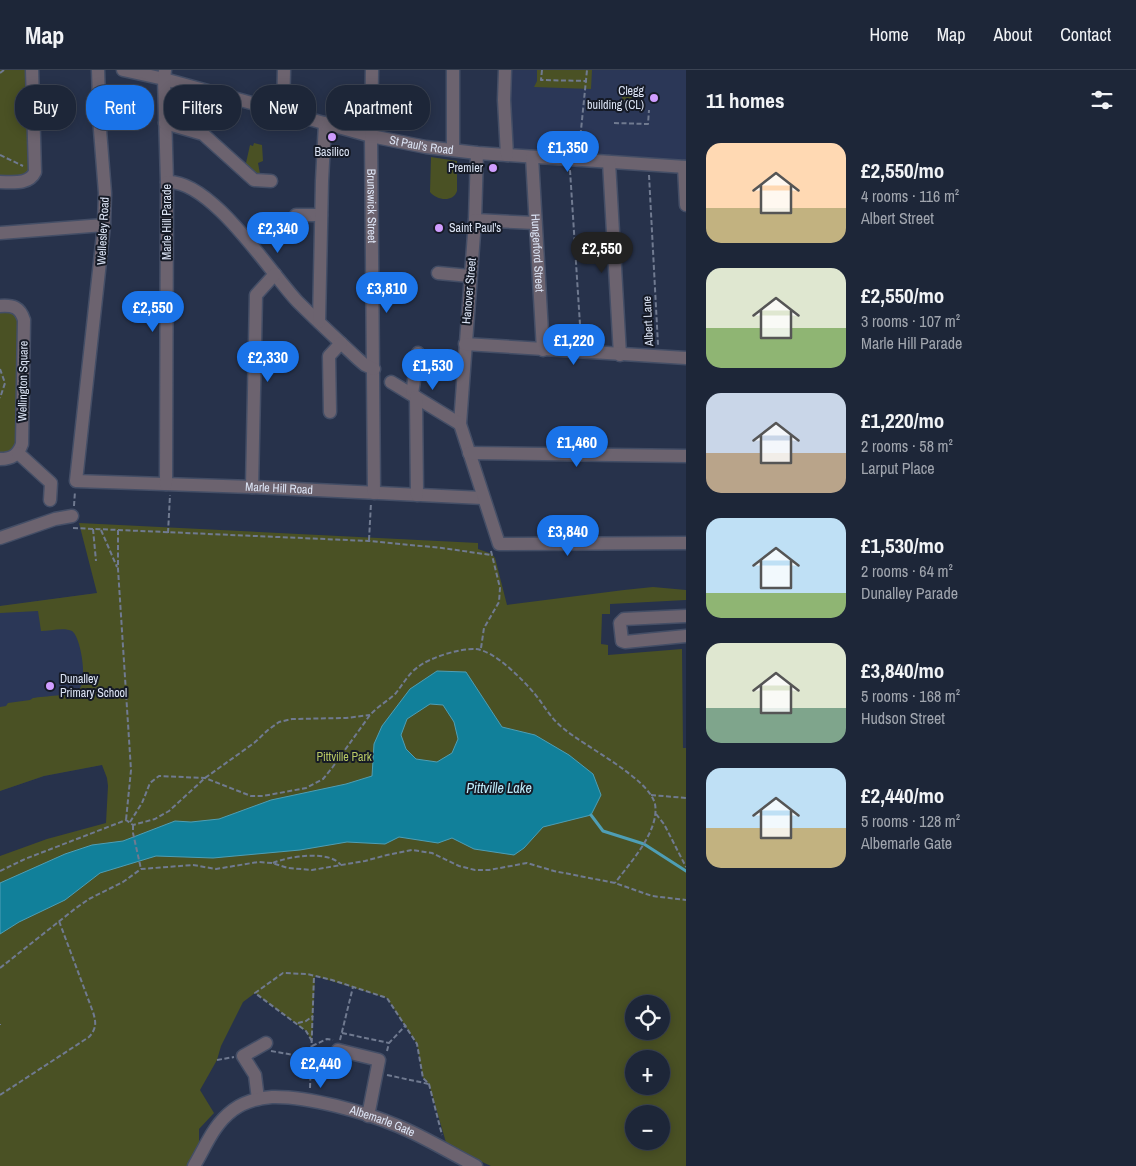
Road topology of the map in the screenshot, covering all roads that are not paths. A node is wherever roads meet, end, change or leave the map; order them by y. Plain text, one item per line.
1 (32, 70) edge
2 (98, 70) edge
3 (123, 70) edge
4 (284, 70) edge
5 (372, 70) edge
6 (453, 70) edge
7 (505, 70) edge
8 (164, 74) edge
9 (284, 85) edge
10 (251, 102) edge
11 (316, 121) edge
12 (325, 123) junction
13 (165, 130) edge
14 (190, 130) edge
15 (371, 136) junction
16 (453, 150) junction
17 (477, 153) junction
18 (507, 155) junction
19 (532, 157) junction
20 (609, 162) junction
21 (685, 167) edge
22 (0, 182) edge
23 (167, 182) junction
24 (272, 182) dead end
25 (686, 205) edge
26 (296, 214) dead end
27 (321, 215) junction
28 (475, 220) junction
29 (536, 224) junction
30 (104, 225) junction
31 (0, 233) edge
32 (438, 273) dead end
33 (275, 274) junction
34 (470, 276) junction
35 (0, 306) edge
36 (319, 322) junction
37 (341, 343) junction
38 (465, 344) junction
39 (543, 350) junction
40 (418, 353) dead end
41 (620, 354) junction
42 (686, 358) edge
43 (374, 368) junction
44 (391, 382) dead end
45 (414, 396) junction
46 (330, 412) dead end
47 (460, 424) junction
48 (18, 453) junction
49 (469, 453) junction
50 (686, 456) edge
51 (0, 459) edge
52 (76, 481) joint
53 (166, 484) junction
54 (252, 487) junction
55 (373, 493) junction
56 (417, 495) junction
57 (483, 498) junction
58 (50, 500) dead end
59 (75, 520) road end
60 (0, 538) edge
61 (686, 542) edge
62 (686, 616) edge
63 (686, 636) edge
64 (266, 1043) road end
65 (338, 1050) dead end
66 (258, 1099) junction
67 (368, 1116) junction
68 (194, 1166) edge
69 (476, 1166) edge

1 - 22 street
2 - 30 street, Wellesley Road
3 - 8 street, St Paul's Road
4 - 9 street
5 - 15 street, Brunswick Street
6 - 16 street
7 - 18 street
8 - 10 street, St Paul's Road
11 - 12 street, St Paul's Road
12 - 15 street, St Paul's Road
12 - 27 street
13 - 23 street, Marle Hill Parade
14 - 24 street
15 - 16 street, St Paul's Road
15 - 43 street, Brunswick Street
16 - 17 street, St Paul's Road
17 - 18 street, St Paul's Road
17 - 28 street, Hanover Street
18 - 19 street, St Paul's Road
19 - 20 street, St Paul's Road
19 - 29 street, Hungerford Street
20 - 21 street, St Paul's Road
20 - 41 street
21 - 25 street
23 - 33 street
23 - 53 street, Marle Hill Parade
26 - 27 street
27 - 36 street
28 - 29 street
28 - 34 street, Hanover Street
29 - 39 street, Hungerford Street
30 - 31 street
30 - 52 street, Wellesley Road
32 - 34 street
33 - 36 street
33 - 54 street
34 - 38 street, Hanover Street
35 - 48 street, Wellington Square
36 - 37 street
37 - 43 street
37 - 46 street
38 - 39 street
38 - 47 street, Hanover Street
39 - 41 street
40 - 45 street
41 - 42 street
43 - 55 street, Brunswick Street
44 - 45 street
45 - 47 street
45 - 56 street
47 - 49 street, Hanover Street
48 - 51 street
48 - 58 street
49 - 50 street
49 - 57 street, Hanover Street
52 - 53 street, Marle Hill Road
53 - 54 street, Marle Hill Road
54 - 55 street, Marle Hill Road
55 - 56 street, Marle Hill Road
56 - 57 street, Marle Hill Road
57 - 61 street, Hanover Street
59 - 60 street
62 - 63 street
64 - 66 street
65 - 67 street
66 - 67 street, Albemarle Gate
66 - 68 street, Albemarle Gate
67 - 69 street, Albemarle Gate

